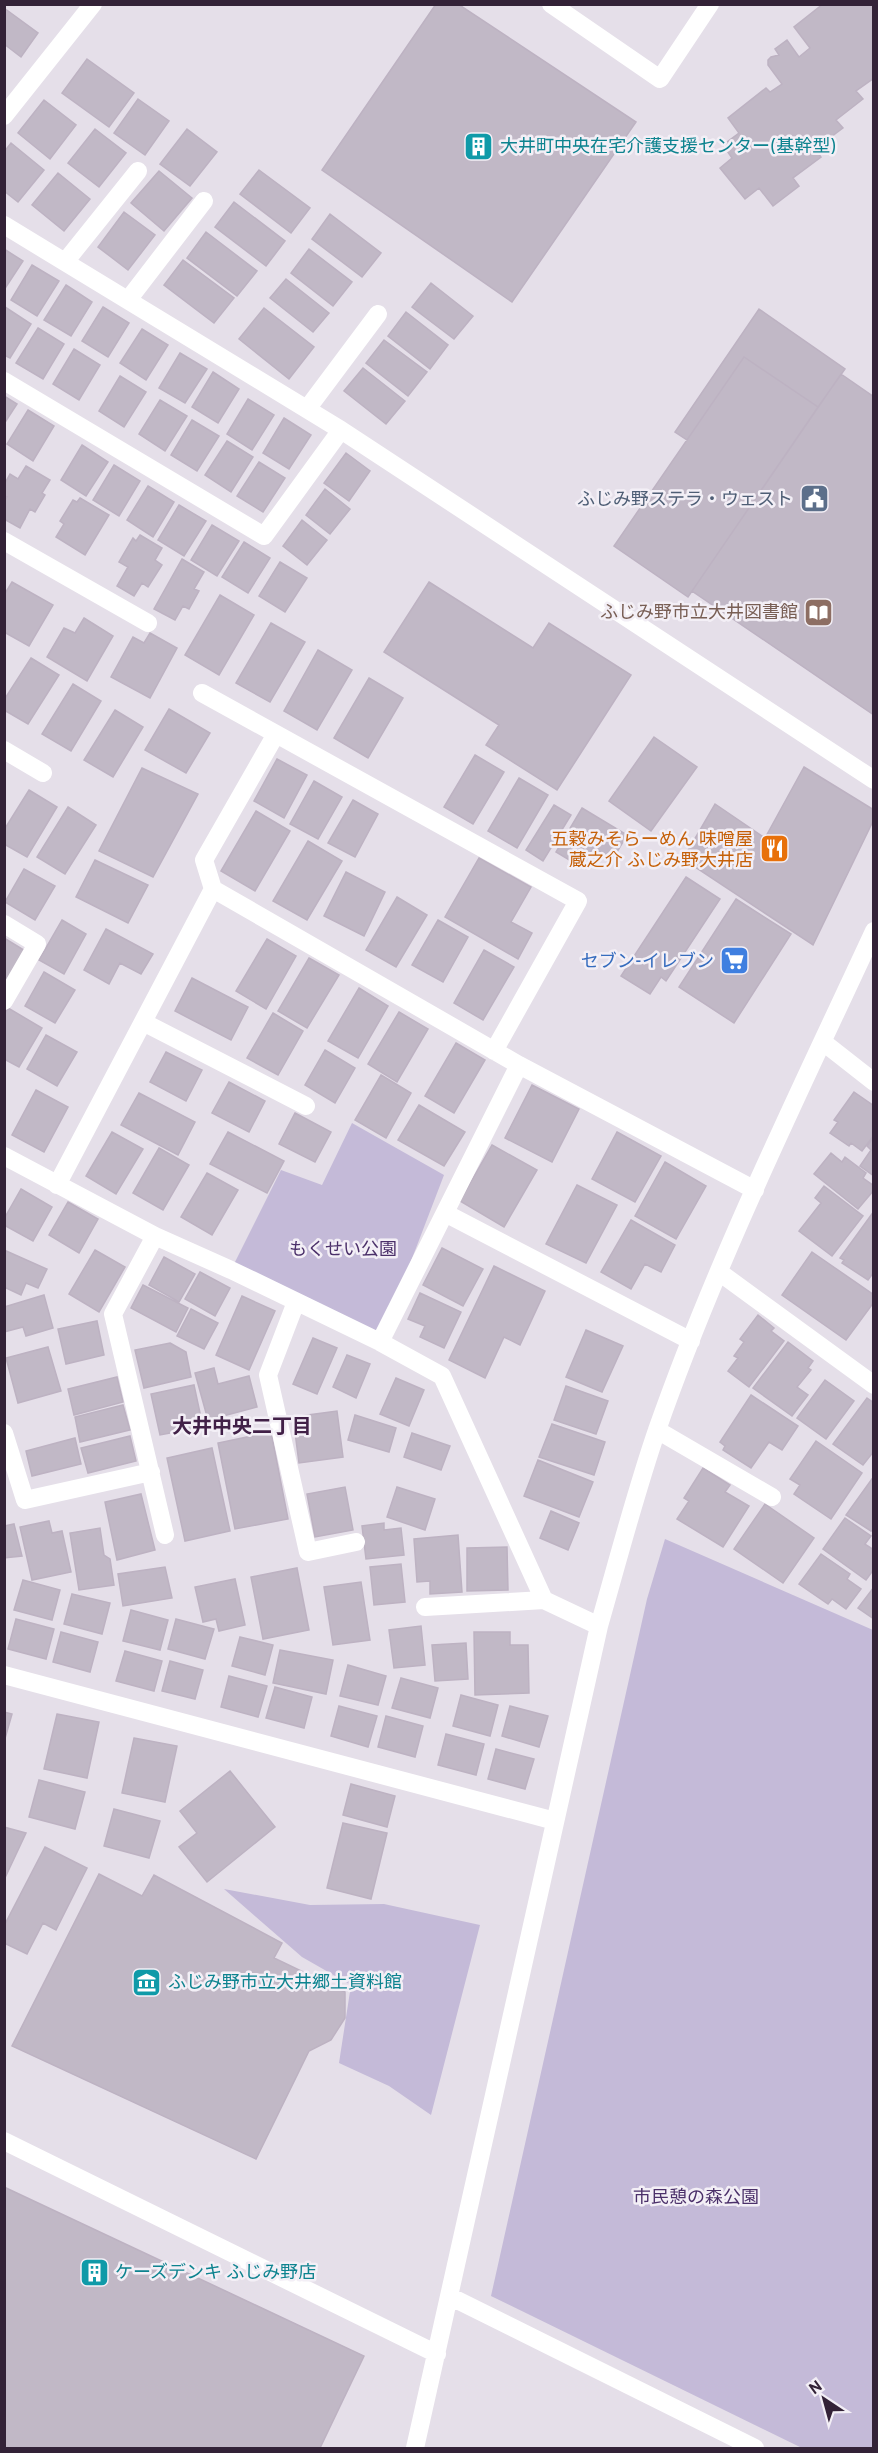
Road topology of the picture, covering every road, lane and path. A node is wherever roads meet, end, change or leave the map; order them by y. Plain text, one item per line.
1 (93, 4) edge
2 (551, 4) edge
3 (710, 4) edge
4 (4, 116) edge
5 (138, 171) dead end
6 (204, 201) dead end
7 (4, 225) edge
8 (65, 262) junction
9 (128, 300) junction
10 (378, 314) dead end
11 (4, 381) edge
12 (306, 409) junction
13 (341, 430) junction
14 (4, 541) edge
15 (148, 623) dead end
16 (202, 693) dead end
17 (276, 734) junction
18 (4, 750) edge
19 (43, 773) dead end
20 (873, 780) edge
21 (213, 889) junction
22 (4, 924) edge
23 (873, 931) edge
24 (4, 1001) edge
25 (142, 1022) junction
26 (823, 1042) junction
27 (494, 1051) junction
28 (519, 1065) junction
29 (873, 1082) edge
30 (306, 1106) dead end
31 (7, 1163) edge
32 (57, 1185) junction
33 (755, 1190) junction
34 (445, 1213) junction
35 (155, 1236) junction
36 (719, 1272) junction
37 (296, 1302) junction
38 (691, 1341) junction
39 (380, 1342) junction
40 (873, 1385) edge
41 (657, 1430) junction
42 (4, 1433) edge
43 (10, 1468) edge
44 (151, 1472) junction
45 (772, 1497) dead end
46 (165, 1535) dead end
47 (356, 1542) dead end
48 (544, 1600) junction
49 (425, 1607) dead end
50 (599, 1626) junction
51 (4, 1675) edge
52 (555, 1821) junction
53 (4, 2142) edge
54 (449, 2296) junction
55 (437, 2354) junction
56 (415, 2448) edge
57 (754, 2448) edge

1 - 4 street
2 - 3 street
5 - 8 street
6 - 9 street
7 - 8 street
8 - 9 street
9 - 12 street
10 - 12 street
11 - 13 street
12 - 13 street
13 - 20 street
14 - 15 street
16 - 17 street
17 - 21 street
17 - 27 street
18 - 19 street
21 - 25 street
21 - 27 street
22 - 24 street
23 - 26 street
25 - 30 street
25 - 32 street
26 - 29 street
26 - 33 street
27 - 28 street
28 - 33 street
28 - 34 street
31 - 32 street
32 - 35 street
33 - 36 street
34 - 38 street
34 - 39 street
35 - 37 street
35 - 44 street
36 - 38 street
36 - 40 street
37 - 39 street
37 - 47 street
38 - 41 street
39 - 48 street
41 - 45 street
41 - 50 street
42 - 43 street
43 - 44 street
44 - 46 street
48 - 49 street
48 - 50 street
50 - 52 street
51 - 52 street
52 - 54 street
53 - 55 street
54 - 55 street
54 - 57 street
55 - 56 street

